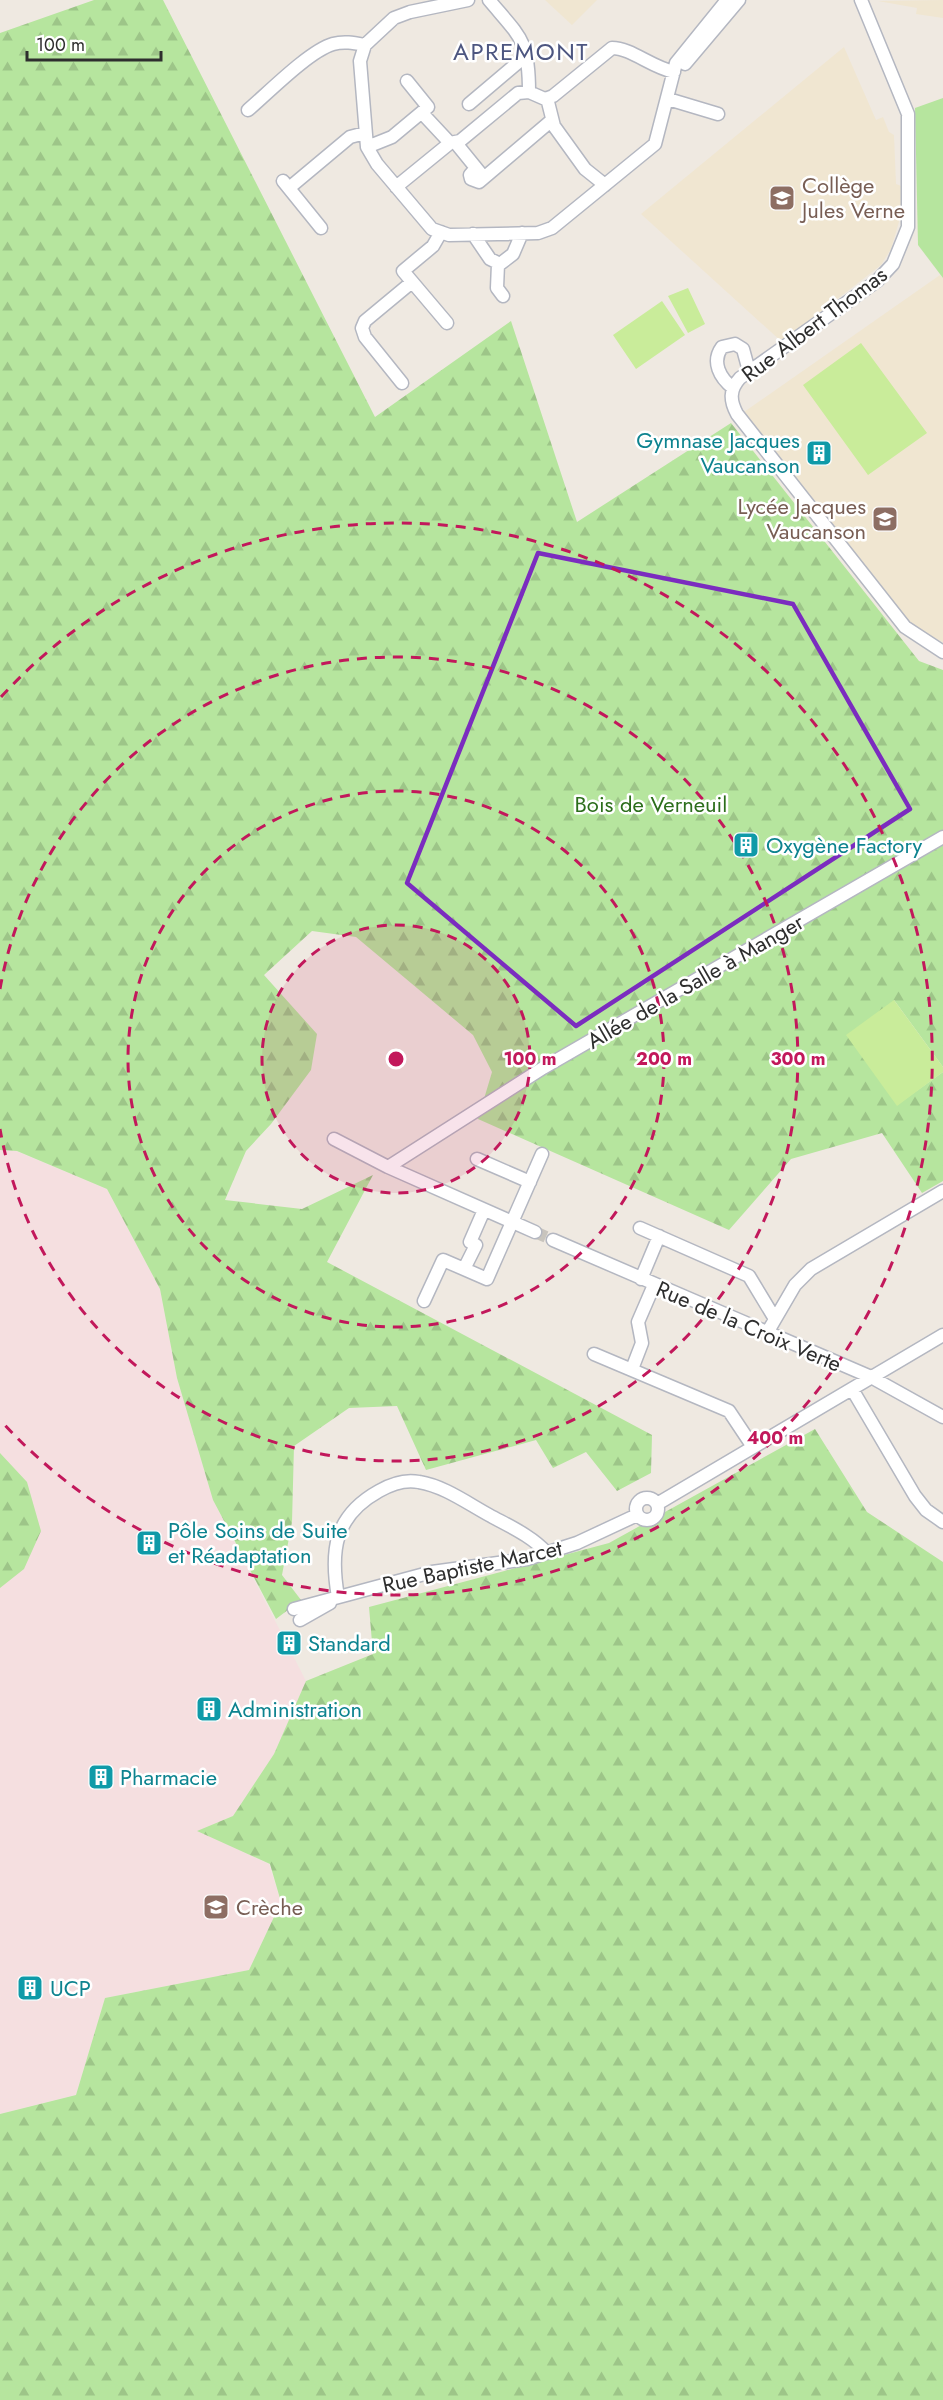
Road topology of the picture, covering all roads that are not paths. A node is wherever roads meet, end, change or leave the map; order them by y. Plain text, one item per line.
1 (468, 0) edge
2 (489, 0) edge
3 (727, 0) edge
4 (739, 0) edge
5 (861, 0) edge
6 (365, 45) junction
7 (528, 54) junction
8 (674, 72) junction
9 (407, 81) dead end
10 (529, 92) junction
11 (547, 98) junction
12 (668, 99) junction
13 (469, 104) dead end
14 (248, 110) dead end
15 (422, 113) junction
16 (718, 114) dead end
17 (552, 120) junction
18 (366, 133) junction
19 (453, 143) junction
20 (367, 147) junction
21 (605, 185) junction
22 (396, 187) junction
23 (321, 228) dead end
24 (441, 232) junction
25 (522, 233) junction
26 (473, 234) junction
27 (498, 264) junction
28 (412, 282) junction
29 (503, 296) dead end
30 (447, 324) dead end
31 (749, 371) junction
32 (402, 383) dead end
33 (733, 388) junction
34 (943, 652) edge
35 (943, 837) edge
36 (334, 1139) dead end
37 (542, 1154) dead end
38 (477, 1159) dead end
39 (388, 1167) junction
40 (530, 1182) junction
41 (943, 1191) edge
42 (484, 1209) junction
43 (513, 1222) junction
44 (640, 1228) dead end
45 (535, 1232) tunnel mouth
46 (659, 1236) junction
47 (553, 1240) tunnel mouth
48 (465, 1269) junction
49 (641, 1279) junction
50 (654, 1285) junction
51 (424, 1301) dead end
52 (775, 1318) junction
53 (767, 1333) junction
54 (943, 1335) edge
55 (594, 1354) dead end
56 (632, 1369) junction
57 (871, 1377) junction
58 (852, 1389) junction
59 (943, 1417) edge
60 (753, 1447) junction
61 (943, 1522) edge
62 (547, 1553) junction
63 (338, 1597) junction
64 (297, 1615) dead end

1 - 6 street
2 - 7 street
3 - 8 street
4 - 8 street
5 - 31 street, Rue Albert Thomas
6 - 14 street
6 - 18 street
7 - 10 street
7 - 13 street
8 - 11 street
8 - 12 street
9 - 15 street
10 - 11 street
10 - 19 street
11 - 17 street
12 - 16 street
12 - 21 street
15 - 19 street
15 - 20 street
17 - 19 street
17 - 21 street
18 - 20 street
18 - 23 street
19 - 22 street
20 - 22 street
21 - 25 street
22 - 24 street
24 - 26 street
24 - 28 street
25 - 26 street
25 - 27 street
26 - 27 street
27 - 29 street
28 - 30 street
28 - 32 street
31 - 33 street, Rue Albert Thomas
31 - 33 street
33 - 34 street, Rue Albert Thomas
35 - 39 street, Allée de la Salle à Manger
36 - 39 street
37 - 40 street
38 - 40 street
39 - 42 street
40 - 43 street
41 - 52 street
42 - 43 street
42 - 48 street
43 - 45 street
43 - 48 street
44 - 46 street
46 - 49 street
46 - 52 street
47 - 49 street, Rue de la Croix Verte
48 - 51 street
49 - 50 street, Rue de la Croix Verte
50 - 53 street, Rue de la Croix Verte
50 - 56 street
52 - 53 street
53 - 57 street, Rue de la Croix Verte
54 - 57 street, Rue Baptiste Marcet
55 - 56 street
56 - 60 street
57 - 58 street, Rue Baptiste Marcet
57 - 59 street, Rue de la Croix Verte
58 - 60 street, Rue Baptiste Marcet
58 - 61 street
60 - 62 street, Rue Baptiste Marcet
62 - 63 street, Rue Baptiste Marcet
62 - 63 street
63 - 64 street, Rue Baptiste Marcet

